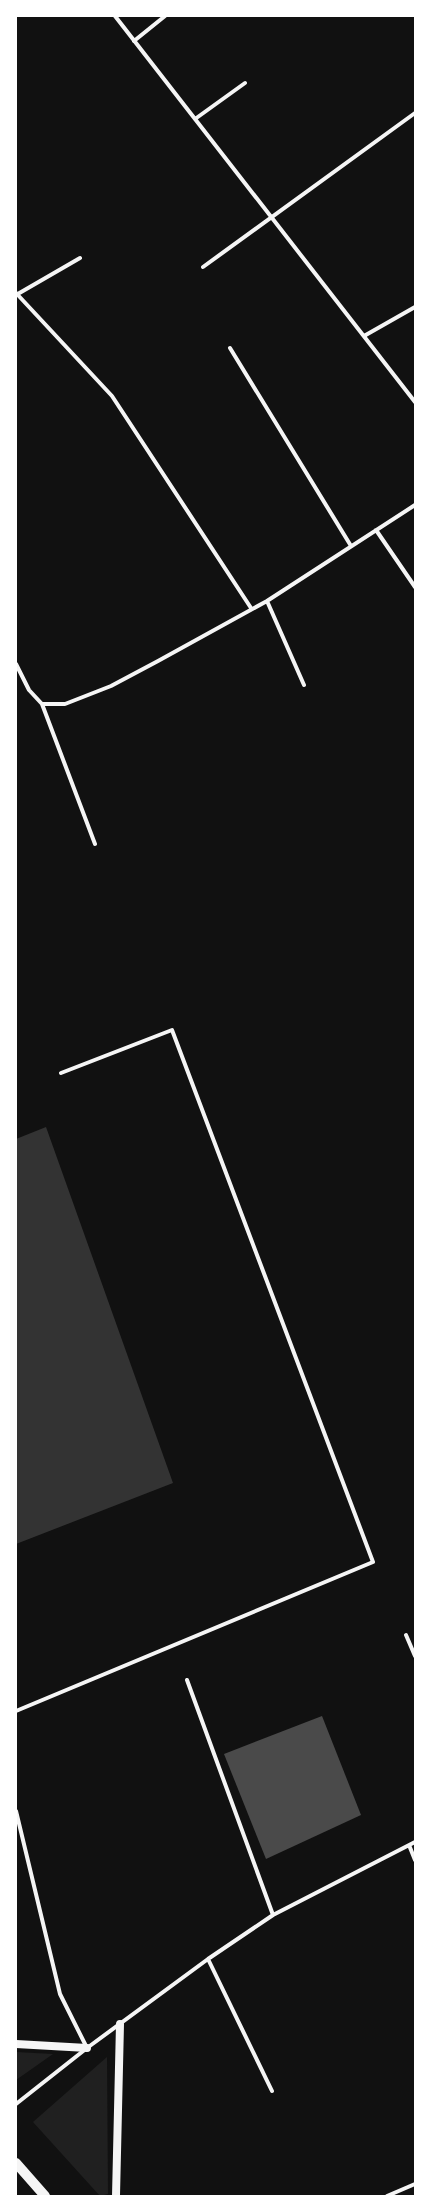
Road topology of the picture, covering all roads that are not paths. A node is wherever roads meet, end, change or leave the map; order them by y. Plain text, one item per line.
1 (115, 16) edge
2 (165, 16) edge
3 (134, 41) junction
4 (245, 83) dead end
5 (415, 113) edge
6 (195, 119) junction
7 (272, 218) junction
8 (80, 258) dead end
9 (203, 268) dead end
10 (16, 294) edge
11 (415, 307) edge
12 (364, 336) junction
13 (230, 348) dead end
14 (415, 402) edge
15 (415, 504) edge
16 (376, 530) junction
17 (351, 546) junction
18 (415, 587) edge
19 (267, 600) junction
20 (251, 608) junction
21 (16, 664) edge
22 (304, 685) dead end
23 (42, 704) junction
24 (95, 844) dead end
25 (61, 1073) dead end
26 (406, 1635) dead end
27 (415, 1656) edge
28 (187, 1680) dead end
29 (16, 1711) edge
30 (16, 1811) edge
31 (415, 1842) edge
32 (409, 1844) junction
33 (415, 1860) edge
34 (273, 1915) junction
35 (208, 1960) junction
36 (120, 2024) junction
37 (16, 2044) edge
38 (87, 2048) junction
39 (272, 2091) dead end
40 (16, 2104) edge
41 (16, 2163) edge
42 (415, 2184) edge
43 (45, 2196) edge
44 (116, 2196) edge
45 (387, 2196) edge

1 - 3 street
2 - 3 street
3 - 6 street
4 - 6 street
5 - 7 street
6 - 7 street
7 - 9 street
7 - 12 street
8 - 10 street
10 - 20 street
11 - 12 street
12 - 14 street
13 - 17 street
15 - 16 street
16 - 17 street
16 - 18 street
17 - 19 street
19 - 20 street
19 - 22 street
20 - 23 street
21 - 23 street
23 - 24 street
25 - 29 street
26 - 27 street
28 - 34 street
30 - 38 street
31 - 32 street
32 - 33 street
32 - 34 street
34 - 35 street
35 - 36 street
35 - 39 street
36 - 38 street
36 - 44 main road
37 - 38 main road
38 - 40 street
41 - 43 main road
42 - 45 street

